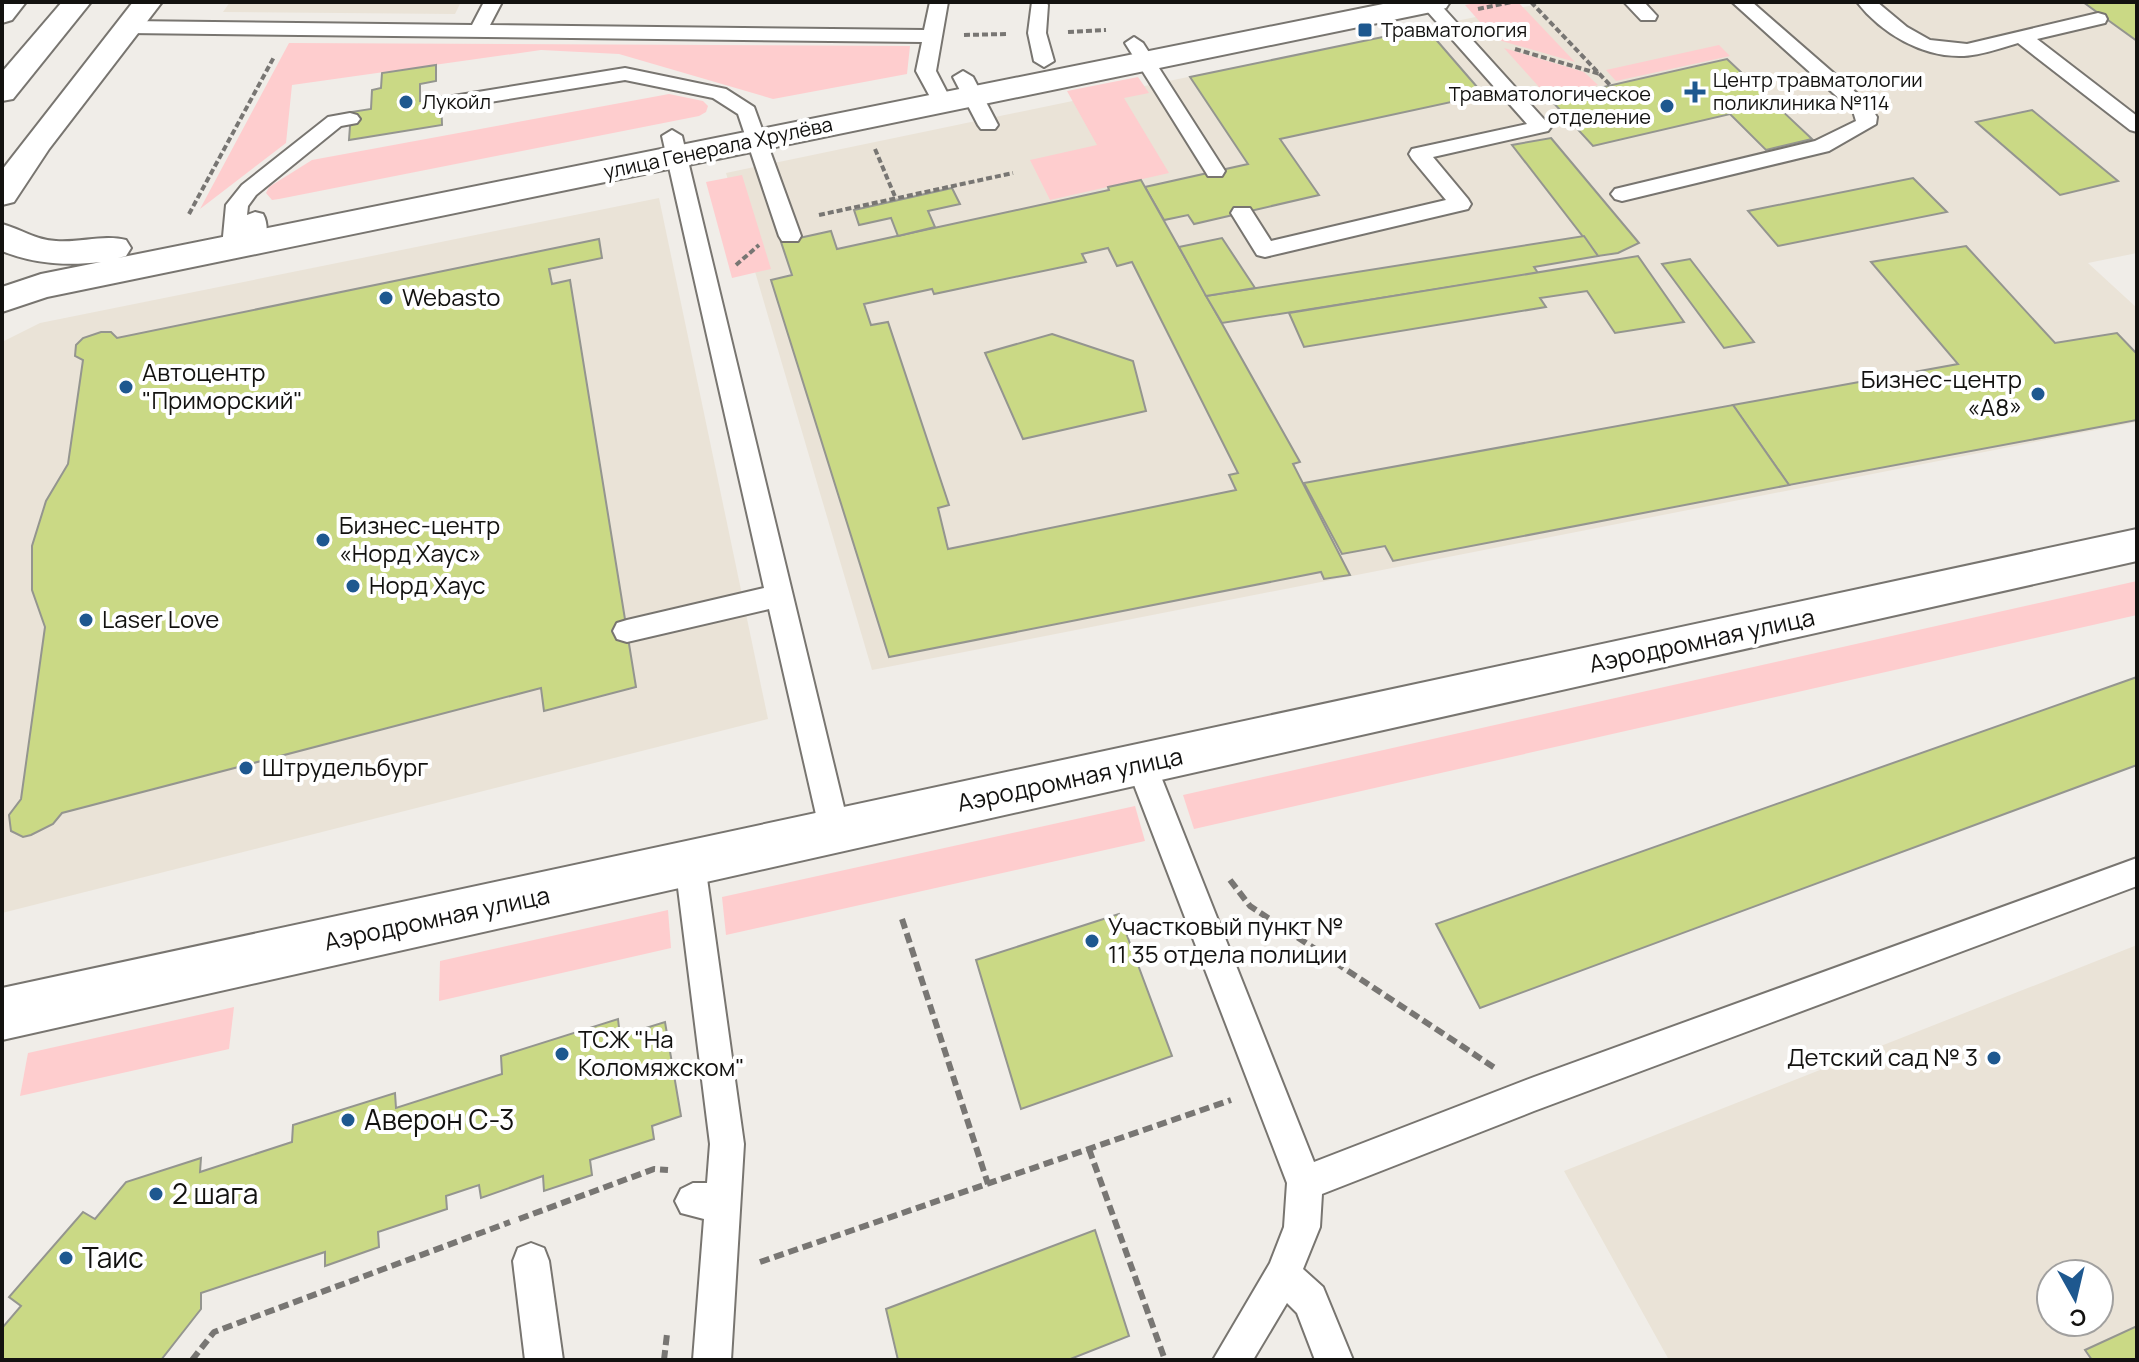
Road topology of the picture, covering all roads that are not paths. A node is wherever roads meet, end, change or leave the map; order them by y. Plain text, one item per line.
1 (12, 2) edge
2 (77, 2) edge
3 (148, 2) edge
4 (493, 2) edge
5 (939, 2) edge
6 (1340, 2) edge
7 (1431, 2) edge
8 (1633, 2) edge
9 (1741, 2) edge
10 (1866, 2) edge
11 (1039, 5) dead end
12 (2, 14) edge
13 (1648, 16) dead end
14 (2098, 19) dead end
15 (128, 27) junction
16 (478, 31) junction
17 (931, 36) junction
18 (2022, 37) junction
19 (1130, 45) junction
20 (1040, 47) junction
21 (2, 92) edge
22 (960, 97) junction
23 (441, 104) dead end
24 (350, 119) dead end
25 (2137, 126) edge
26 (754, 130) junction
27 (675, 146) junction
28 (1215, 171) dead end
29 (2, 194) edge
30 (1622, 194) dead end
31 (1242, 213) dead end
32 (788, 229) road end
33 (244, 233) junction
34 (2, 235) edge
35 (2, 300) edge
36 (2137, 545) edge
37 (780, 595) junction
38 (627, 631) dead end
39 (1141, 764) junction
40 (835, 832) junction
41 (690, 864) junction
42 (2137, 872) edge
43 (2, 1014) edge
44 (1305, 1183) junction
45 (531, 1261) dead end
46 (1283, 1275) junction
47 (544, 1360) edge
48 (712, 1360) edge
49 (1232, 1360) edge
50 (1334, 1360) edge

1 - 12 street
2 - 21 street
3 - 15 street
4 - 16 lane
5 - 17 lane
6 - 19 street, улица Генерала Хрулёва
7 - 19 street, улица Генерала Хрулёва
7 - 31 lane
8 - 13 lane
9 - 30 lane
10 - 18 lane
11 - 20 lane
14 - 18 lane
15 - 16 lane
15 - 29 street
16 - 17 lane
17 - 22 lane
18 - 25 lane
19 - 20 street, улица Генерала Хрулёва
19 - 22 street, улица Генерала Хрулёва
19 - 28 lane
20 - 22 street, улица Генерала Хрулёва
22 - 26 street, улица Генерала Хрулёва
23 - 26 lane
24 - 33 lane
26 - 27 street, улица Генерала Хрулёва
26 - 32 lane
27 - 33 street, улица Генерала Хрулёва
27 - 37 lane
33 - 34 street, улица Генерала Хрулёва
33 - 35 street, улица Генерала Хрулёва
36 - 39 street, Аэродромная улица
37 - 38 lane
37 - 40 lane
39 - 40 street, Аэродромная улица
39 - 44 lane
40 - 41 street, Аэродромная улица
41 - 43 street, Аэродромная улица
41 - 48 lane
42 - 44 lane
44 - 46 lane
45 - 47 lane
46 - 49 lane
46 - 50 lane

